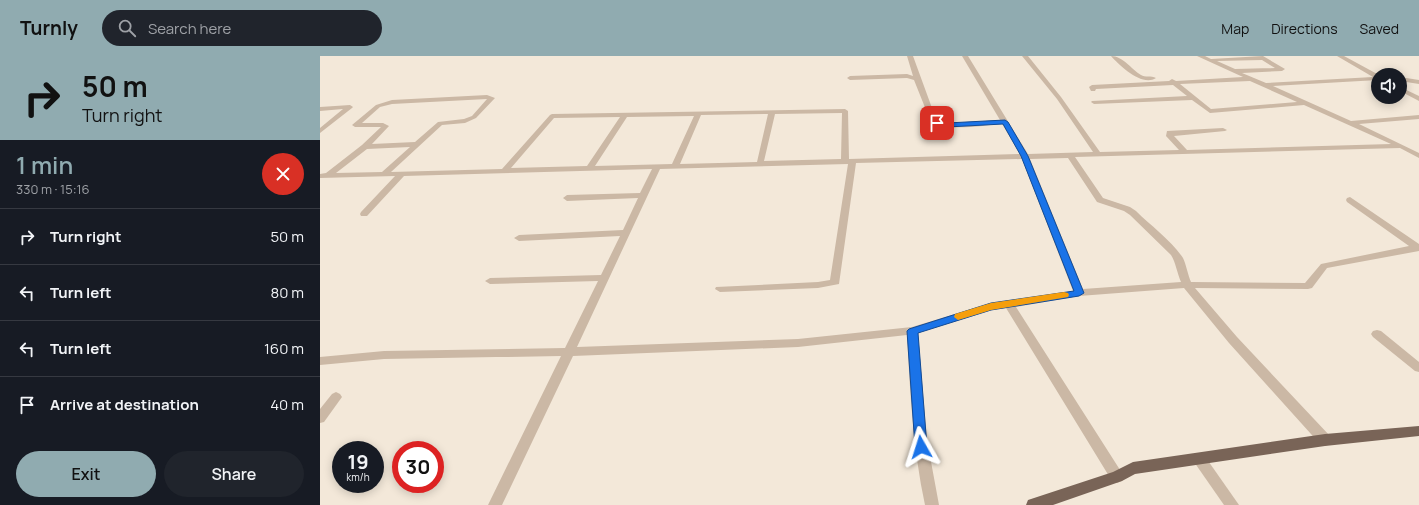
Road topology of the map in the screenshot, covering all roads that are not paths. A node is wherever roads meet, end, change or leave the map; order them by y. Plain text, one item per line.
1 (910, 56) edge
2 (965, 56) edge
3 (1025, 56) edge
4 (1114, 56) edge
5 (1200, 56) edge
6 (1340, 56) edge
7 (1210, 60) junction
8 (1237, 72) junction
9 (1371, 73) edge
10 (1167, 77) junction
11 (850, 78) dead end
12 (1371, 78) edge
13 (917, 79) junction
14 (1251, 79) junction
15 (1407, 80) edge
16 (1419, 82) edge
17 (1174, 83) junction
18 (1266, 85) junction
19 (1093, 90) dead end
20 (1407, 92) edge
21 (1194, 98) junction
22 (1419, 99) edge
23 (1094, 102) dead end
24 (1305, 103) junction
25 (320, 109) edge
26 (772, 112) junction
27 (698, 114) junction
28 (625, 115) junction
29 (1419, 117) edge
30 (1005, 122) junction
31 (1350, 123) junction
32 (1223, 130) dead end
33 (320, 131) edge
34 (416, 144) junction
35 (365, 146) junction
36 (1401, 146) junction
37 (1185, 152) junction
38 (1098, 154) junction
39 (1070, 155) junction
40 (1025, 156) junction
41 (1419, 156) edge
42 (849, 161) junction
43 (760, 164) junction
44 (657, 166) junction
45 (675, 166) junction
46 (590, 168) junction
47 (505, 170) junction
48 (384, 174) junction
49 (402, 174) junction
50 (320, 176) edge
51 (329, 176) junction
52 (644, 195) junction
53 (567, 198) dead end
54 (1350, 200) dead end
55 (364, 214) dead end
56 (626, 233) junction
57 (519, 238) dead end
58 (1419, 248) edge
59 (605, 278) junction
60 (490, 281) dead end
61 (1187, 285) junction
62 (720, 289) dead end
63 (1079, 293) junction
64 (1009, 304) junction
65 (912, 331) junction
66 (1377, 334) dead end
67 (568, 352) junction
68 (320, 360) edge
69 (1419, 368) edge
70 (336, 397) dead end
71 (320, 418) edge
72 (1419, 431) edge
73 (1325, 440) junction
74 (1199, 459) junction
75 (1116, 477) junction
76 (495, 505) edge
77 (932, 505) edge
78 (1033, 505) edge
79 (1232, 505) edge

1 - 13 street
2 - 30 street
3 - 38 street
4 - 10 street
5 - 7 street
6 - 9 street
7 - 8 street
7 - 8 street
8 - 10 street
8 - 14 street
10 - 17 street
11 - 13 street
12 - 18 street
13 - 30 street
14 - 17 street
14 - 18 street
15 - 16 street
17 - 19 street
17 - 21 street
18 - 24 street
20 - 22 street
21 - 23 street
21 - 24 street
24 - 31 street
25 - 33 street
26 - 27 street
26 - 42 street
26 - 43 street
27 - 28 street
27 - 45 street
28 - 46 street
28 - 47 street
29 - 31 street
30 - 40 street
31 - 36 street
32 - 37 street
34 - 35 street
34 - 35 street
34 - 48 street
35 - 51 street
36 - 37 street
36 - 41 street
37 - 38 street
38 - 39 street
39 - 40 street
39 - 61 street
40 - 42 street
40 - 63 street
42 - 43 street
42 - 62 street
43 - 45 street
44 - 45 street
44 - 46 street
44 - 52 street
46 - 47 street
47 - 49 street
48 - 49 street
48 - 51 street
49 - 55 street
50 - 51 street
52 - 53 street
52 - 56 street
54 - 58 street
56 - 57 street
56 - 59 street
58 - 61 street
59 - 60 street
59 - 67 street
61 - 63 street
61 - 73 street
63 - 64 street
64 - 65 street
64 - 75 street
65 - 67 street
65 - 77 street
66 - 69 street
67 - 68 street
67 - 76 street
70 - 71 street
72 - 73 main road
73 - 74 main road
74 - 75 main road
74 - 79 street
75 - 78 main road

